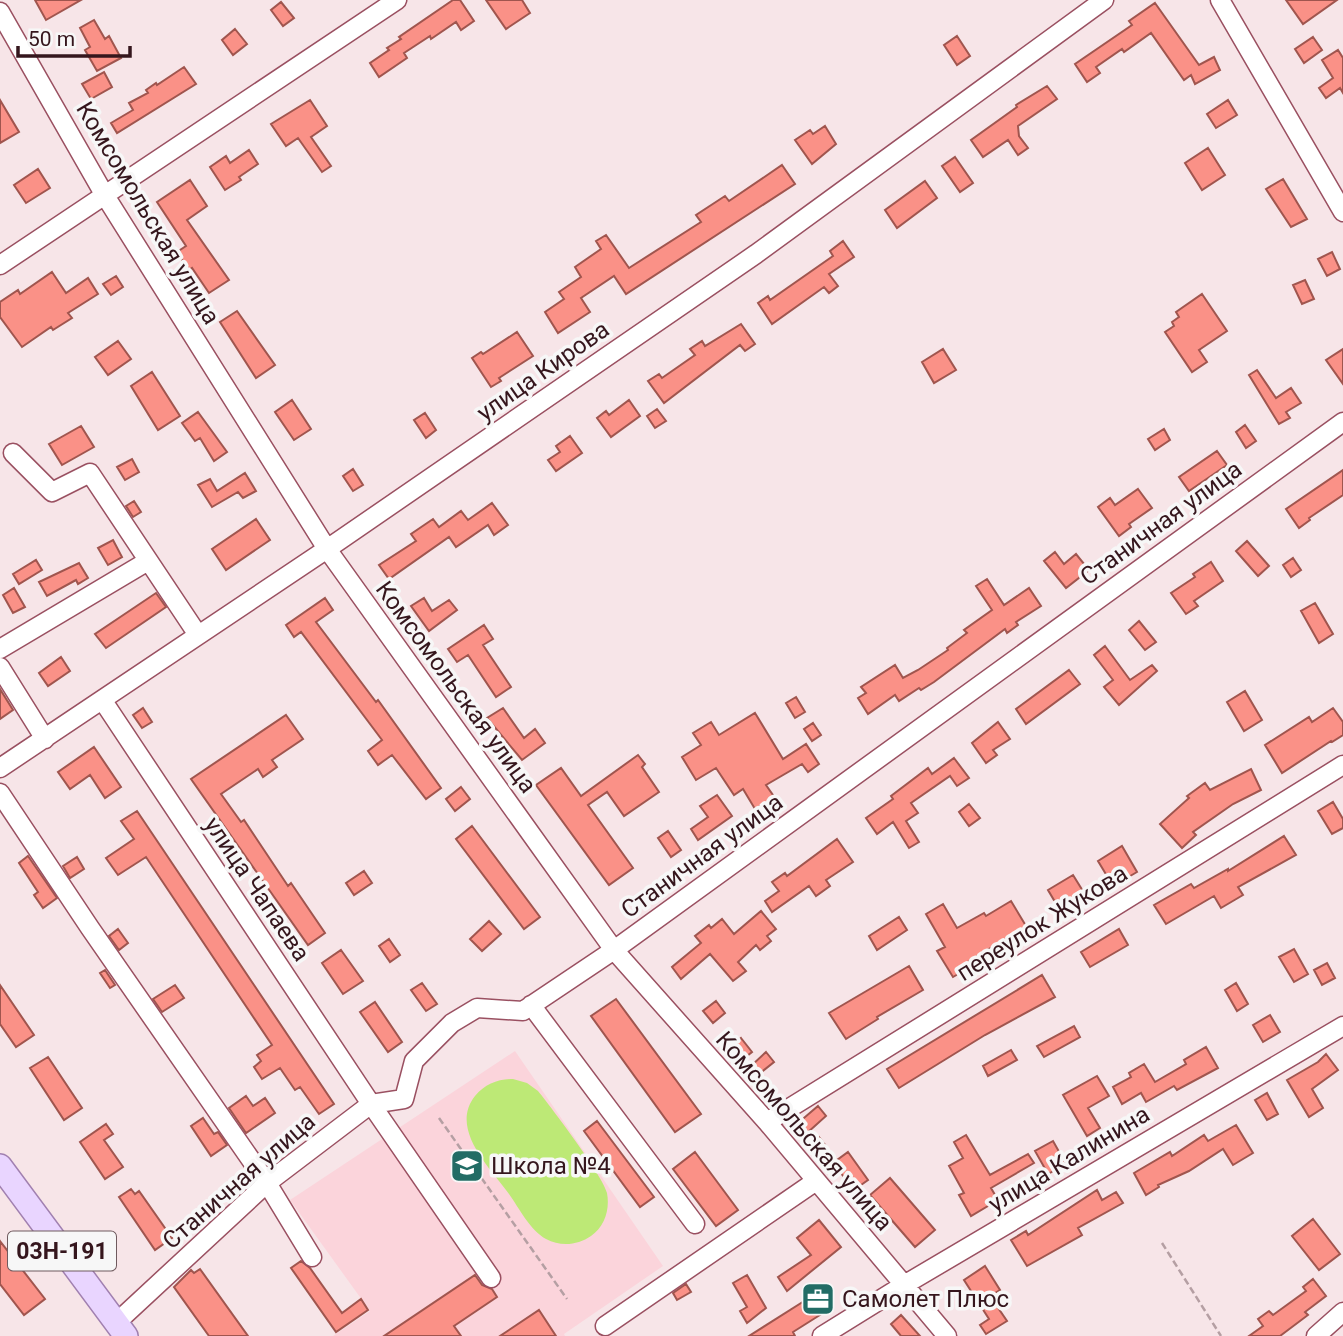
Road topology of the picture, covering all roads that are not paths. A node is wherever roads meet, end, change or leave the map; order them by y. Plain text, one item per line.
1 (397, 0) edge
2 (1104, 0) edge
3 (1220, 0) edge
4 (0, 12) edge
5 (104, 194) junction
6 (1343, 212) edge
7 (0, 265) edge
8 (1343, 422) edge
9 (13, 453) dead end
10 (327, 549) junction
11 (148, 561) junction
12 (198, 635) junction
13 (0, 649) edge
14 (0, 667) edge
15 (103, 701) junction
16 (46, 739) junction
17 (1343, 765) edge
18 (0, 768) edge
19 (0, 793) edge
20 (614, 950) junction
21 (531, 1005) junction
22 (1343, 1026) edge
23 (371, 1104) junction
24 (767, 1122) junction
25 (4, 1180) edge
26 (816, 1181) junction
27 (267, 1183) junction
28 (695, 1224) dead end
29 (312, 1257) dead end
30 (491, 1278) dead end
31 (904, 1285) junction
32 (1343, 1312) edge
33 (605, 1326) dead end
34 (121, 1329) edge
35 (822, 1336) edge
36 (947, 1336) edge
37 (1316, 1336) edge

1 - 5 street
2 - 10 street, улица Кирова
3 - 6 street
4 - 5 street, Комсомольская улица
5 - 7 street
5 - 10 street, Комсомольская улица
8 - 20 street, Станичная улица
9 - 11 street
10 - 12 street, улица Кирова
10 - 20 street, Комсомольская улица
11 - 12 street
11 - 13 street
12 - 15 street, улица Кирова
14 - 16 street
15 - 16 street, улица Кирова
15 - 23 street, улица Чапаева
16 - 18 street, улица Кирова
17 - 24 street, переулок Жукова
19 - 27 street
20 - 21 street, Станичная улица
20 - 24 street, Комсомольская улица
21 - 23 street, Станичная улица
21 - 28 street
22 - 31 street, улица Калинина
23 - 27 street, Станичная улица
23 - 30 street, улица Чапаева
24 - 26 street, Комсомольская улица
25 - 34 main road, 03Н-191
26 - 31 street, Комсомольская улица
26 - 33 street
27 - 29 street
27 - 34 street, Станичная улица
31 - 35 street, улица Калинина
31 - 36 street, Комсомольская улица
32 - 37 street

